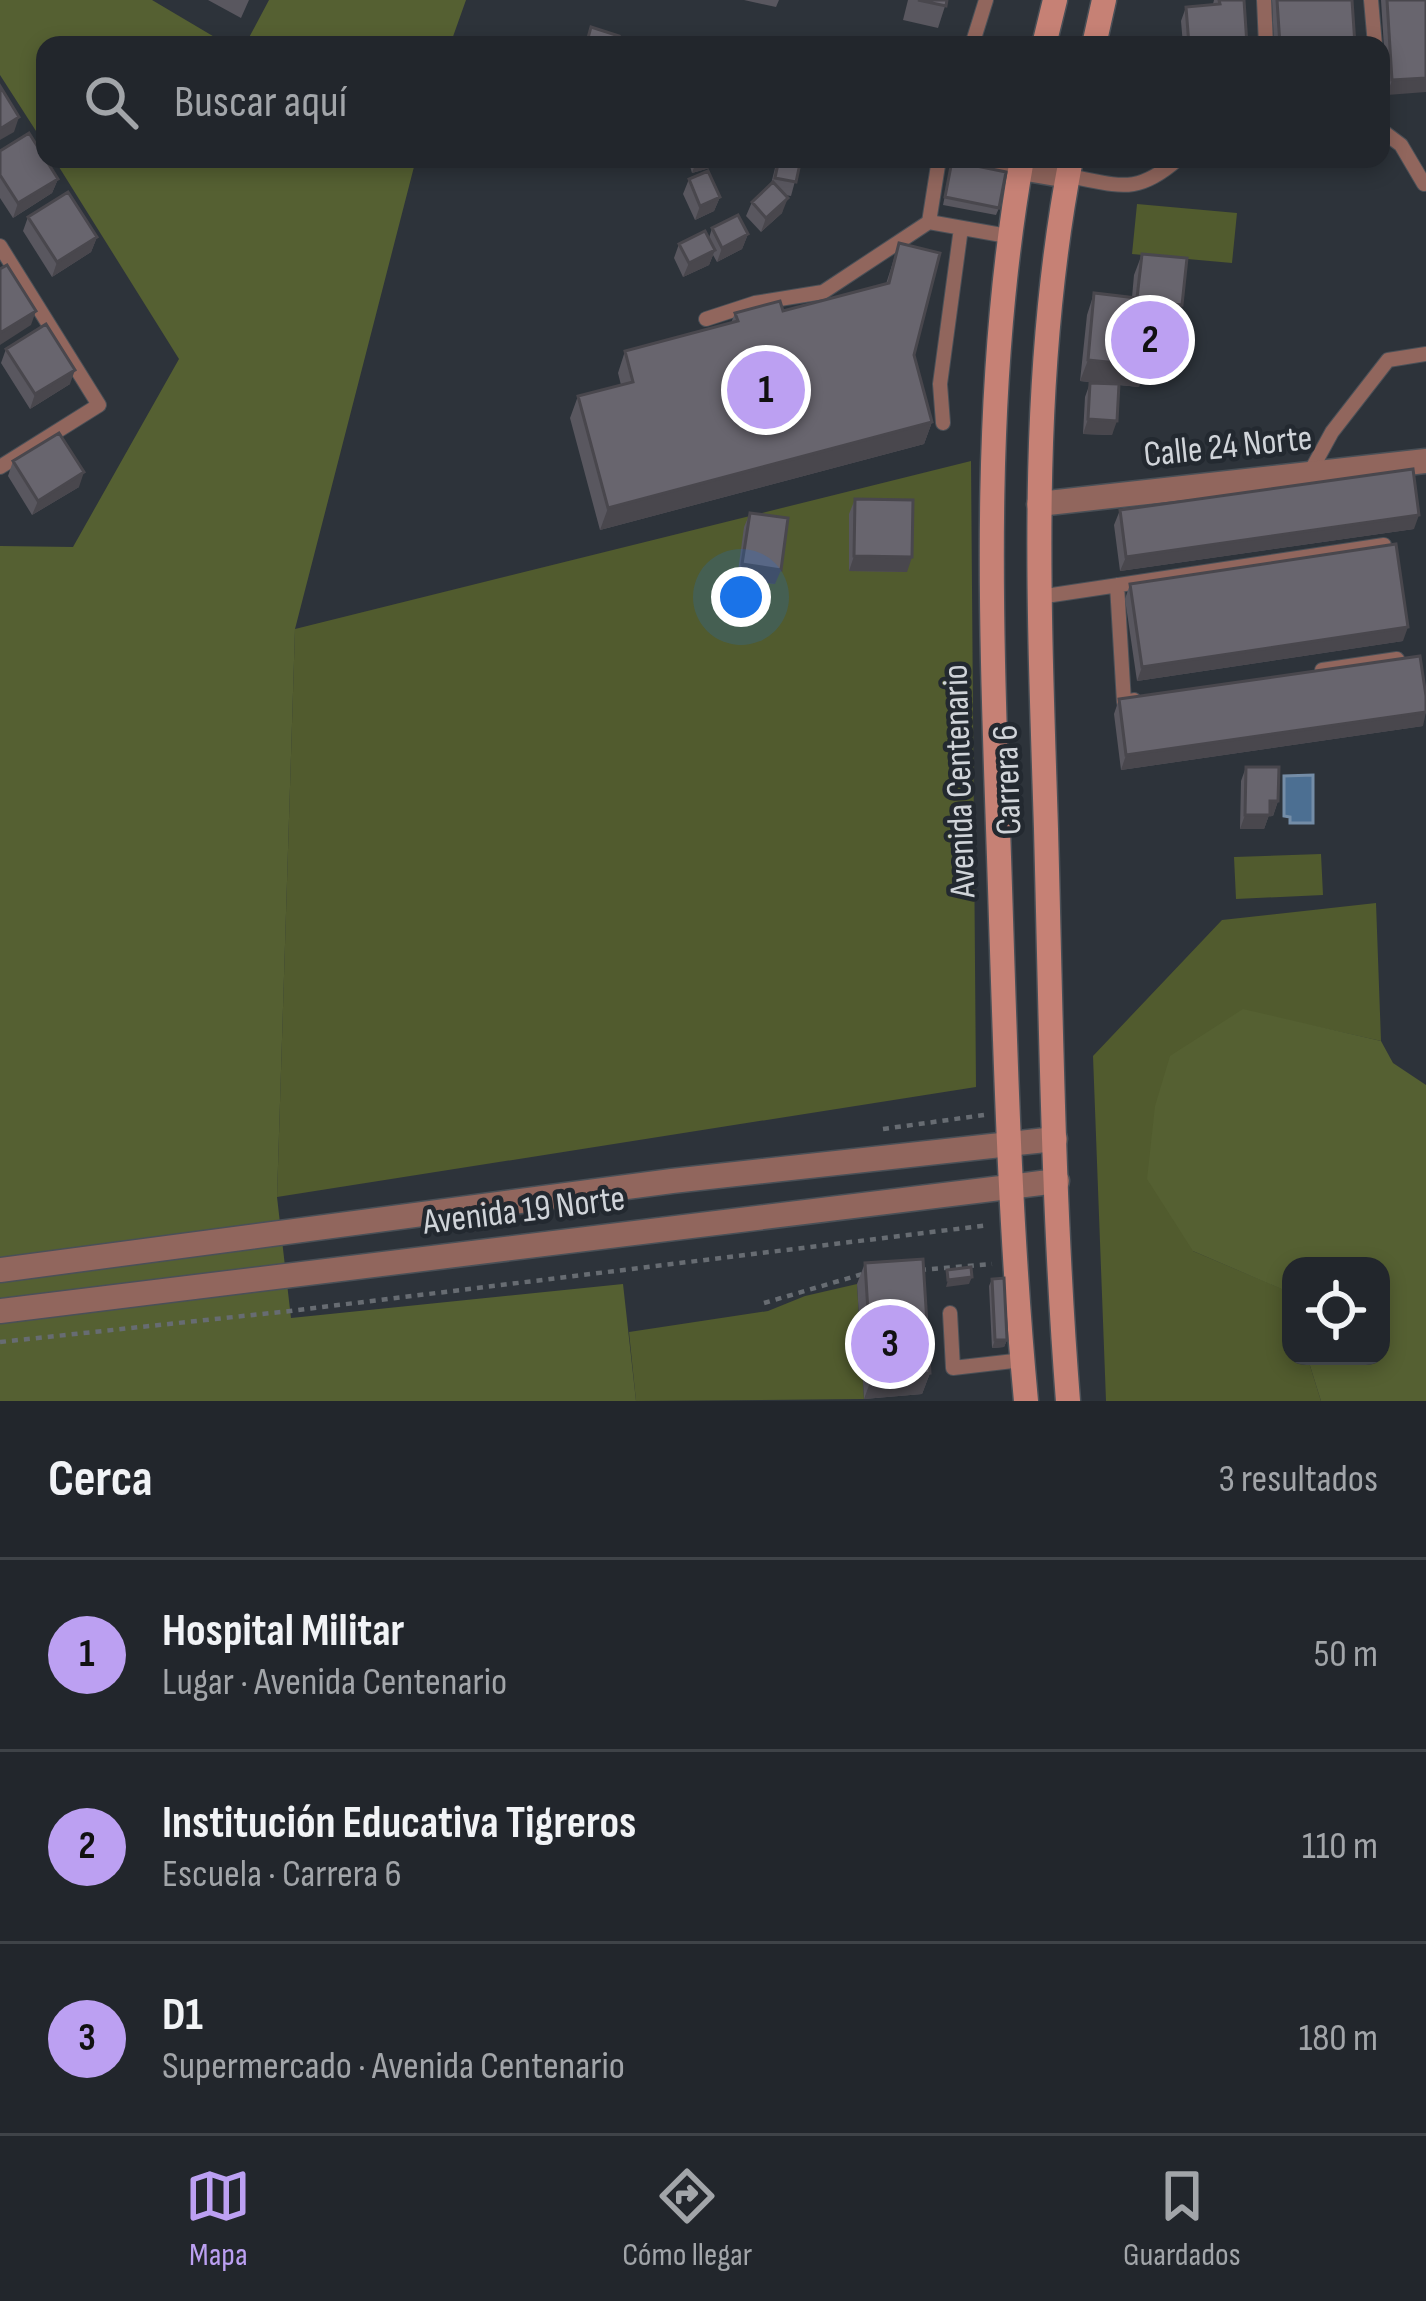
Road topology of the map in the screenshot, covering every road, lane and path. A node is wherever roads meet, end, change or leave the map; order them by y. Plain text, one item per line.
1 (986, 0) edge
2 (1055, 0) edge
3 (1104, 0) edge
4 (1264, 0) edge
5 (1371, 0) edge
6 (975, 36) edge
7 (1046, 36) edge
8 (1096, 36) edge
9 (1266, 36) edge
10 (1374, 36) edge
11 (1390, 136) edge
12 (938, 168) edge
13 (1021, 168) edge
14 (1070, 168) edge
15 (1074, 168) edge
16 (1167, 168) edge
17 (1424, 184) edge
18 (929, 222) junction
19 (961, 228) junction
20 (1012, 237) junction
21 (0, 246) edge
22 (706, 319) dead end
23 (1426, 354) edge
24 (943, 423) dead end
25 (1426, 461) edge
26 (0, 467) edge
27 (1309, 474) junction
28 (1039, 503) junction
29 (1384, 545) edge
30 (1117, 585) junction
31 (1039, 597) junction
32 (1397, 658) edge
33 (1306, 673) edge
34 (1147, 698) edge
35 (1055, 1139) junction
36 (1009, 1143) junction
37 (1057, 1181) junction
38 (1011, 1185) junction
39 (1013, 1222) junction
40 (1016, 1262) junction
41 (0, 1270) edge
42 (910, 1270) edge
43 (874, 1272) edge
44 (764, 1303) dead end
45 (0, 1311) edge
46 (950, 1313) dead end
47 (0, 1342) edge
48 (1022, 1360) junction
49 (1025, 1401) edge
50 (1068, 1401) edge

1 - 6 lane
2 - 7 main road
3 - 8 main road
4 - 9 lane
5 - 10 lane
11 - 17 lane
12 - 18 lane
13 - 20 main road, Avenida Centenario
14 - 28 main road, Carrera 6
15 - 16 lane
18 - 19 lane
18 - 22 lane
19 - 20 lane
19 - 24 lane
20 - 36 main road, Avenida Centenario
21 - 26 lane
23 - 27 lane
25 - 27 street, Calle 24 Norte
27 - 28 street, Calle 24 Norte
28 - 31 main road, Carrera 6
29 - 30 lane
30 - 31 lane
30 - 34 lane
31 - 35 main road, Carrera 6
32 - 33 lane
35 - 36 street, Avenida 19 Norte
35 - 37 main road, Carrera 6
36 - 38 main road, Avenida Centenario
36 - 41 street, Avenida 19 Norte
37 - 38 street, Avenida 19 Norte
37 - 50 main road, Carrera 6
38 - 39 main road, Avenida Centenario
38 - 45 street, Avenida 19 Norte
39 - 40 main road, Avenida Centenario
39 - 47 path
40 - 42 path
40 - 48 main road, Avenida Centenario
43 - 44 path
46 - 48 lane
48 - 49 main road, Avenida Centenario

